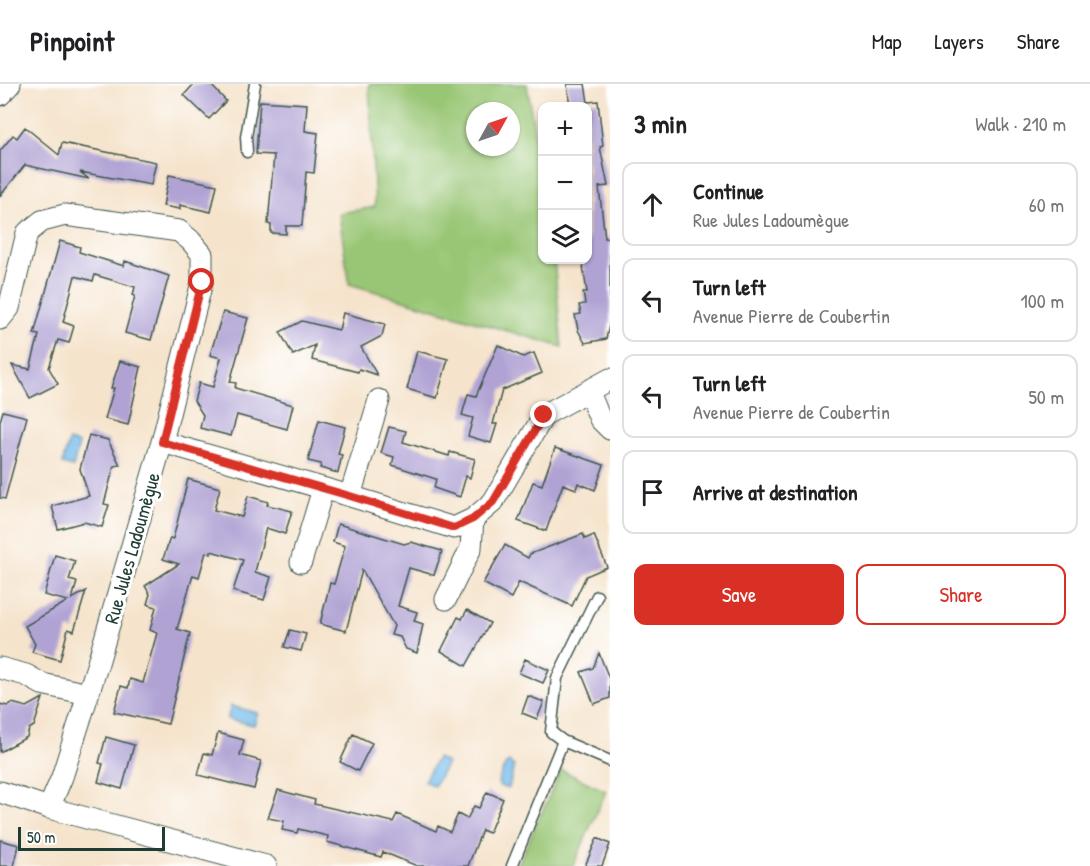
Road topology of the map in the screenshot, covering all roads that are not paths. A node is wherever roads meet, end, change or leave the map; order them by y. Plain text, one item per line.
1 (10, 84) edge
2 (255, 84) edge
3 (0, 95) edge
4 (247, 152) dead end
5 (0, 319) edge
6 (610, 379) edge
7 (589, 392) junction
8 (379, 400) dead end
9 (610, 429) edge
10 (162, 442) junction
11 (323, 489) junction
12 (350, 496) junction
13 (473, 519) junction
14 (301, 562) dead end
15 (597, 596) dead end
16 (446, 599) dead end
17 (0, 668) edge
18 (88, 694) junction
19 (563, 741) junction
20 (610, 761) edge
21 (0, 792) edge
22 (49, 808) junction
23 (266, 866) edge
24 (512, 866) edge

1 - 3 street
2 - 4 lane
5 - 10 street, Rue Jules Ladoumègue
6 - 7 street
7 - 9 street
7 - 13 street
8 - 12 street
10 - 11 street
10 - 18 street, Rue Jules Ladoumègue
11 - 12 street
11 - 14 street
12 - 13 street
13 - 16 street
15 - 19 lane
17 - 18 street
18 - 22 street, Rue Jules Ladoumègue
19 - 20 lane
19 - 24 lane
21 - 22 street
22 - 23 street

